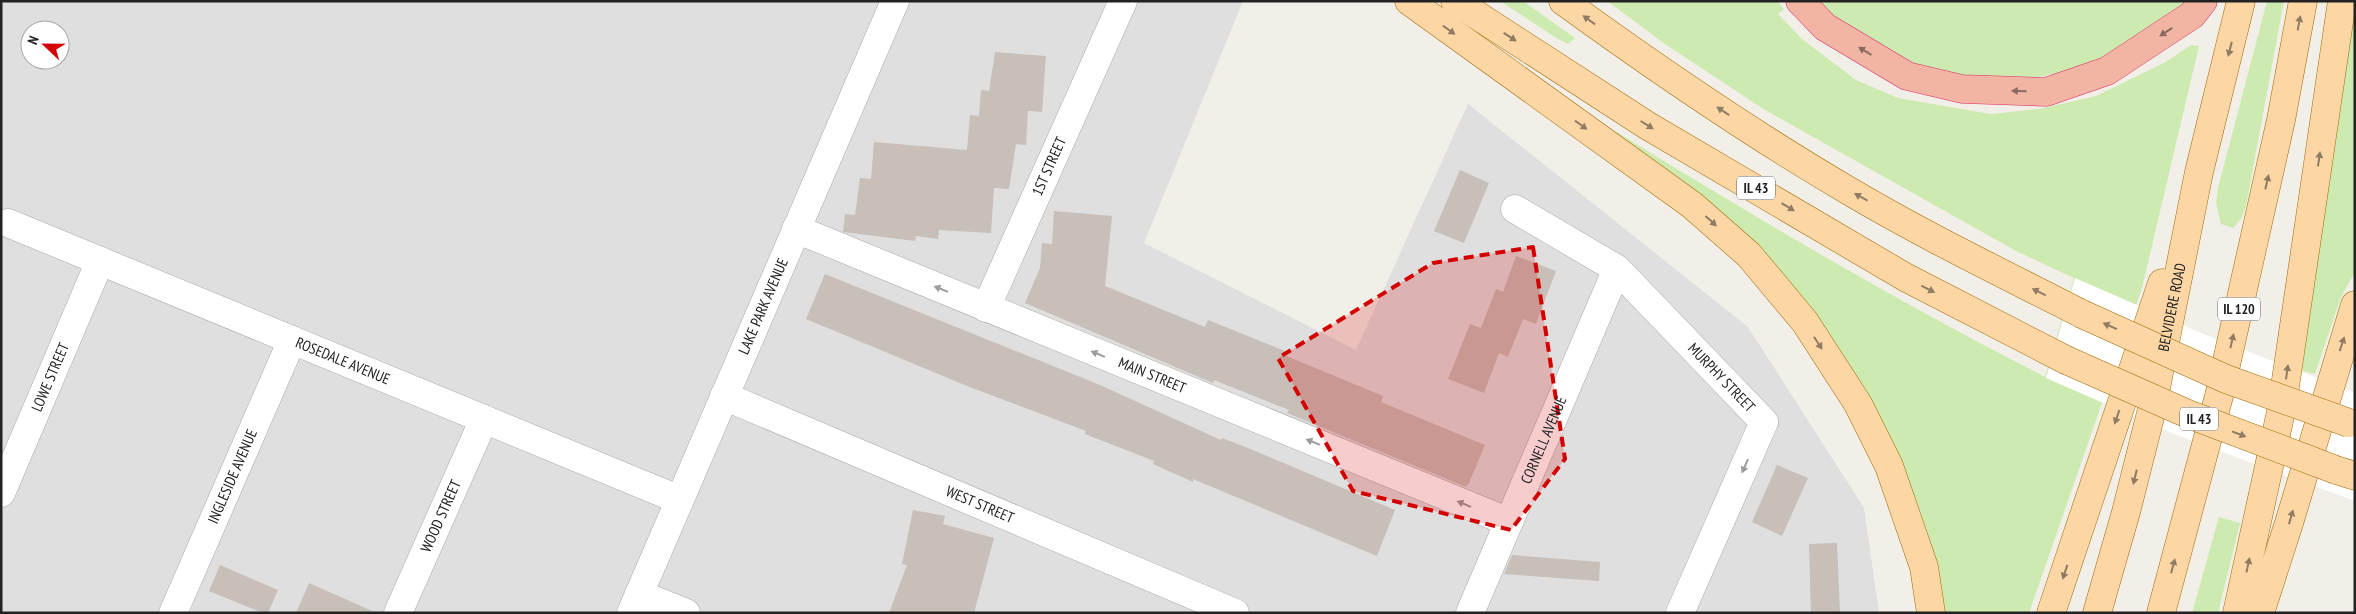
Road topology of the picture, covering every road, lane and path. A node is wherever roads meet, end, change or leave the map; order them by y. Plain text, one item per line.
1 (894, 1) edge
2 (1409, 1) edge
3 (1455, 1) edge
4 (1563, 1) edge
5 (1800, 1) edge
6 (2203, 1) edge
7 (2241, 1) edge
8 (2303, 1) edge
9 (2342, 1) edge
10 (1118, 13) edge
11 (2199, 172) junction
12 (1514, 209) dead end
13 (8, 223) dead end
14 (796, 230) junction
15 (100, 261) junction
16 (1617, 269) junction
17 (2355, 305) edge
18 (986, 308) junction
19 (292, 340) junction
20 (724, 396) junction
21 (484, 419) junction
22 (2352, 424) edge
23 (2345, 473) edge
24 (1, 493) edge
25 (680, 500) junction
26 (1509, 522) junction
27 (635, 603) edge
28 (173, 613) edge
29 (398, 613) edge
30 (686, 613) edge
31 (1235, 613) edge
32 (1470, 613) edge
33 (1680, 613) edge
34 (1931, 613) edge
35 (2051, 613) edge
36 (2097, 613) edge
37 (2161, 613) edge
38 (2237, 613) edge
39 (2260, 613) edge

1 - 14 street, LAKE PARK AVENUE
2 -> 34 main road
3 -> 23 main road, IL 43, bridge
22 -> 4 main road, bridge
6 -> 5 highway
7 -> 11 main road, BELVIDERE ROAD
37 -> 8 main road, IL 120
38 -> 9 main road
10 - 18 street, 1ST STREET
11 -> 35 main road
11 -> 36 main road, BELVIDERE ROAD
12 - 16 street, MURPHY STREET
13 - 15 street, ROSEDALE AVENUE
18 -> 14 street, MAIN STREET
14 - 20 street, LAKE PARK AVENUE
15 - 19 street, ROSEDALE AVENUE
15 - 24 street, LOWE STREET
16 - 26 street, CORNELL AVENUE
16 -> 33 street, MURPHY STREET
39 -> 17 main road
26 -> 18 street, MAIN STREET
19 - 21 street, ROSEDALE AVENUE
19 - 28 street, INGLESIDE AVENUE
20 - 25 street, LAKE PARK AVENUE
20 - 31 street, WEST STREET
21 - 25 street, ROSEDALE AVENUE
21 - 29 street, WOOD STREET
25 - 27 street, LAKE PARK AVENUE
26 - 32 street, CORNELL AVENUE
27 - 30 street

